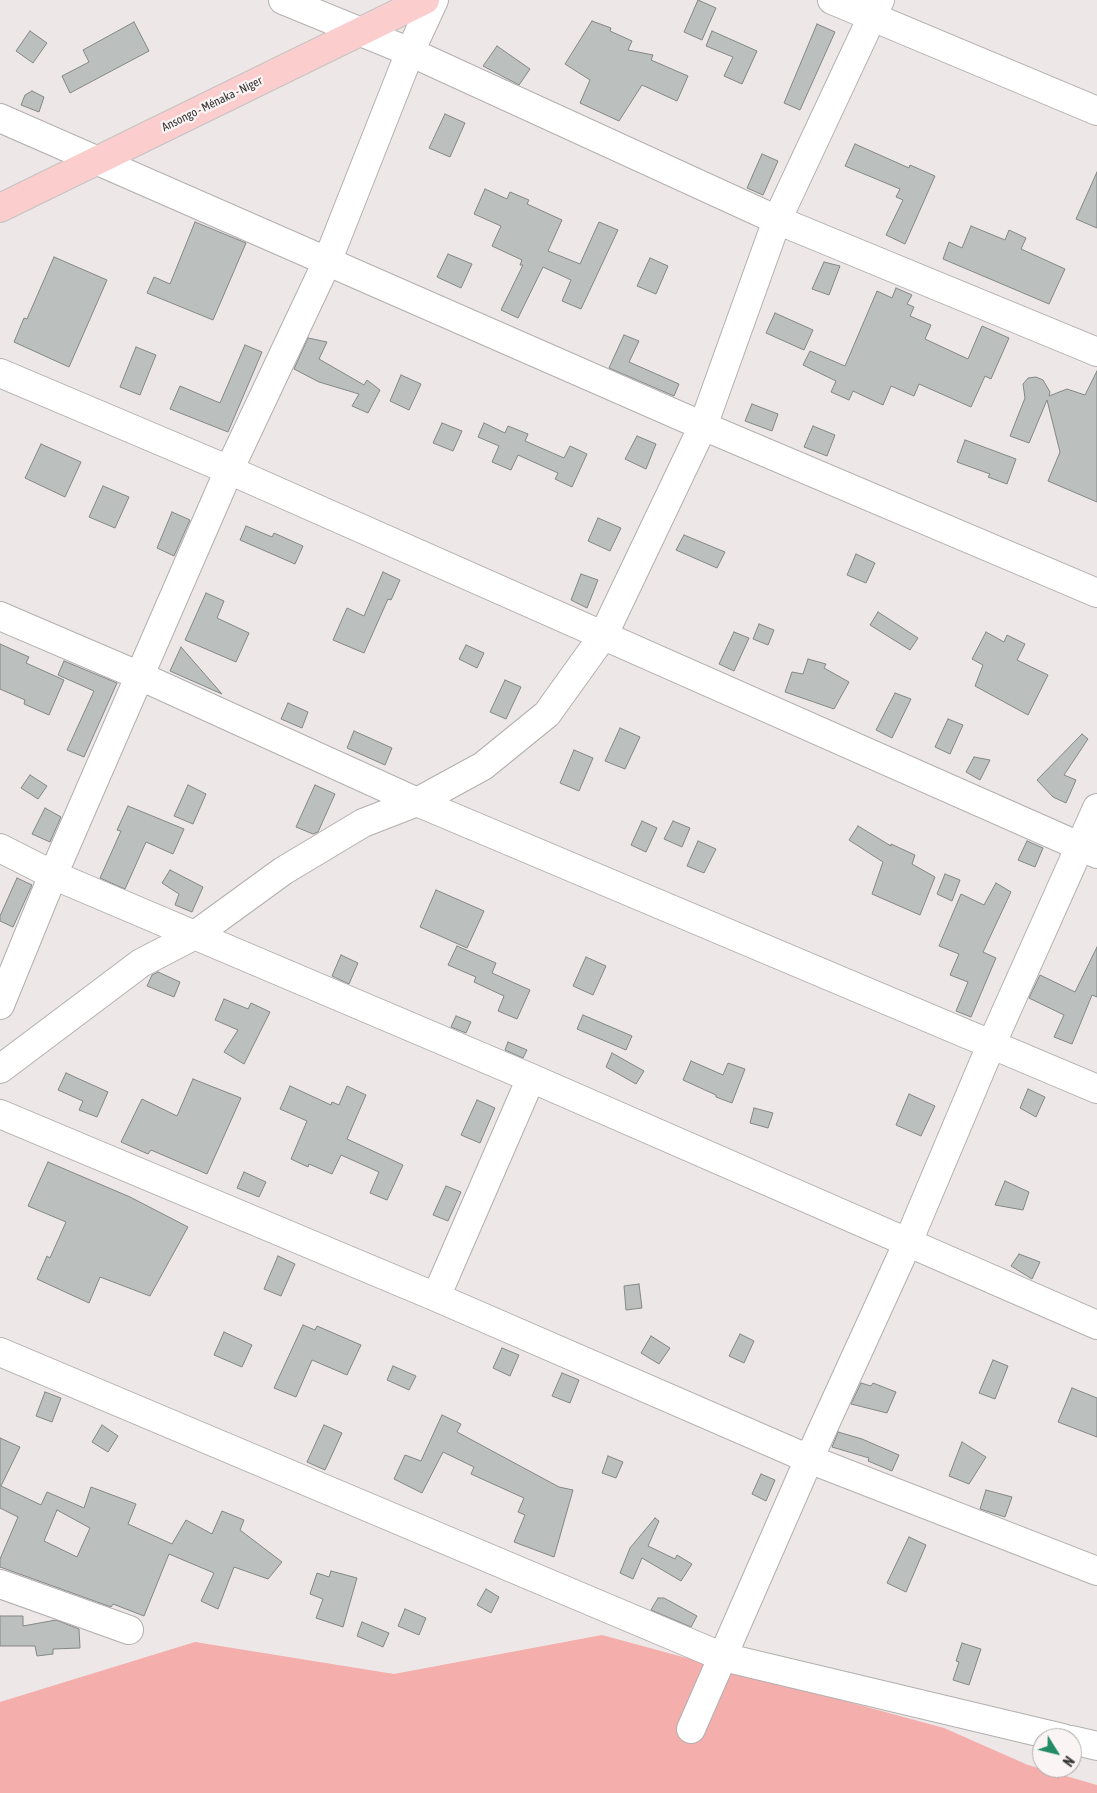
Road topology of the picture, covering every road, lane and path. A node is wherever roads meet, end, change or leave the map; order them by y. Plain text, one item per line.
1 (283, 0) edge
2 (425, 0) edge
3 (434, 0) edge
4 (832, 0) edge
5 (876, 9) edge
6 (361, 32) junction
7 (410, 52) junction
8 (1097, 111) edge
9 (0, 118) edge
10 (96, 160) junction
11 (0, 208) edge
12 (777, 220) junction
13 (327, 262) junction
14 (1097, 352) edge
15 (0, 373) edge
16 (703, 426) junction
17 (229, 470) junction
18 (1097, 593) edge
19 (0, 616) edge
20 (603, 636) junction
21 (140, 676) junction
22 (417, 802) junction
23 (1097, 808) edge
24 (0, 848) edge
25 (1088, 850) edge
26 (53, 876) junction
27 (195, 935) junction
28 (0, 1005) edge
29 (992, 1044) junction
30 (0, 1069) edge
31 (531, 1078) junction
32 (1097, 1090) edge
33 (0, 1114) edge
34 (908, 1242) junction
35 (436, 1297) junction
36 (1097, 1325) edge
37 (0, 1352) edge
38 (810, 1459) junction
39 (1097, 1571) edge
40 (0, 1584) edge
41 (129, 1630) dead end
42 (723, 1658) junction
43 (691, 1729) dead end
44 (1032, 1731) edge
45 (1082, 1742) edge
46 (1097, 1746) edge

1 - 6 street
2 - 6 main road, Ansongo - Ménaka - Niger
3 - 7 street
4 - 5 street
5 - 8 street
5 - 12 street
6 - 7 street
6 - 10 main road, Ansongo - Ménaka - Niger
7 - 12 street
7 - 13 street
9 - 10 street
10 - 11 main road, Ansongo - Ménaka - Niger
10 - 13 street
12 - 14 street
12 - 16 street
13 - 16 street
13 - 17 street
15 - 17 street
16 - 18 street
16 - 20 street
17 - 20 street
17 - 21 street
19 - 21 street
20 - 22 street
20 - 25 street
21 - 22 street
21 - 26 street
22 - 27 street
22 - 29 street
23 - 25 street
24 - 26 street
25 - 29 street
26 - 27 street
26 - 28 street
27 - 30 street
27 - 31 street
29 - 32 street
29 - 34 street
31 - 34 street
31 - 35 street
33 - 35 street
34 - 36 street
34 - 38 street
35 - 38 street
37 - 42 street
38 - 39 street
38 - 42 street
40 - 41 street
42 - 43 street
42 - 44 street
45 - 46 street

